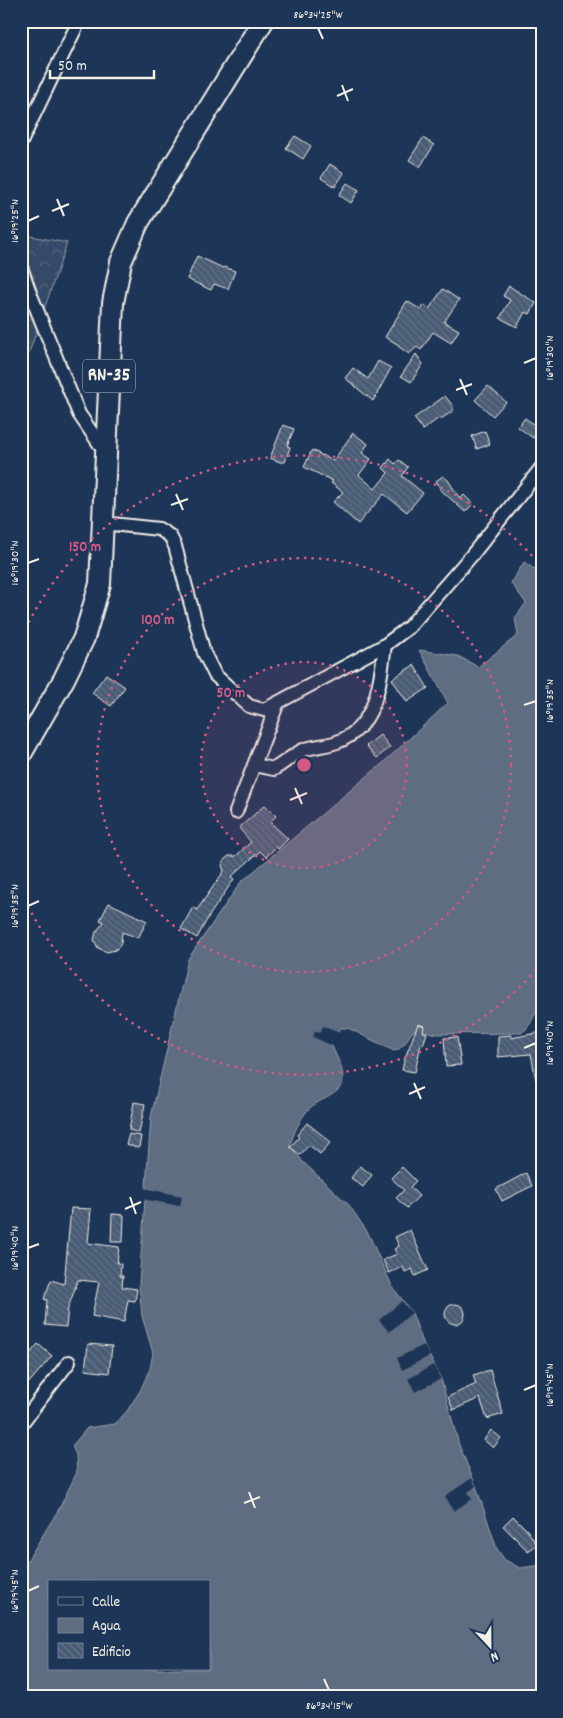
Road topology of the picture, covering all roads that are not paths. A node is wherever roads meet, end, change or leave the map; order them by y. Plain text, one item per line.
1 (79, 21) edge
2 (263, 21) edge
3 (21, 142) edge
4 (21, 267) edge
5 (105, 452) junction
6 (542, 467) edge
7 (102, 523) junction
8 (385, 645) junction
9 (277, 704) junction
10 (21, 754) edge
11 (254, 765) junction
12 (236, 812) dead end
13 (69, 1362) dead end
14 (21, 1424) edge

1 - 3 street
2 - 5 main road, RN-35
4 - 5 street
5 - 7 main road, RN-35
6 - 8 street
7 - 9 street
7 - 10 main road, RN-35
8 - 9 street
8 - 11 street
9 - 11 street
11 - 12 street
13 - 14 street

